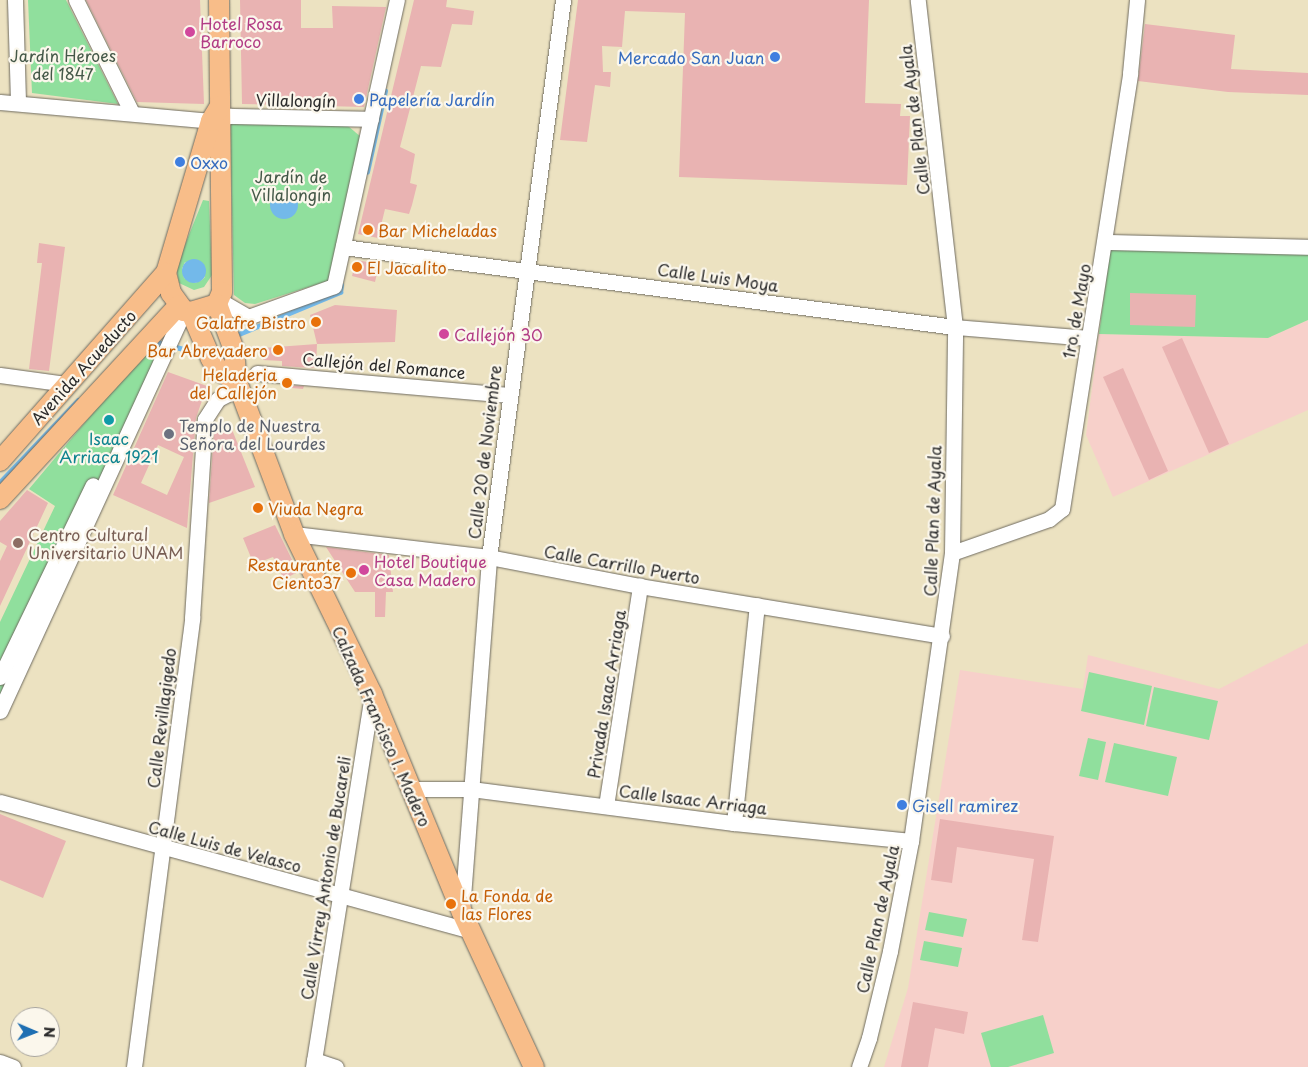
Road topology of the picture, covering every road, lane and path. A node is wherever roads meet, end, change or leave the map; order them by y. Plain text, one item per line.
1 (15, 0) edge
2 (76, 0) edge
3 (219, 0) edge
4 (397, 0) edge
5 (563, 0) edge
6 (918, 0) edge
7 (1137, 0) edge
8 (0, 102) edge
9 (18, 102) junction
10 (132, 113) junction
11 (217, 115) junction
12 (371, 119) junction
13 (1106, 242) junction
14 (343, 247) junction
15 (1308, 247) edge
16 (526, 269) junction
17 (166, 273) junction
18 (218, 302) junction
19 (184, 310) junction
20 (955, 327) junction
21 (1088, 338) junction
22 (163, 339) dead end
23 (257, 373) dead end
24 (0, 375) edge
25 (68, 384) junction
26 (238, 385) junction
27 (508, 395) junction
28 (0, 461) edge
29 (0, 498) edge
30 (294, 534) junction
31 (952, 553) junction
32 (489, 557) junction
33 (640, 586) junction
34 (757, 605) junction
35 (942, 636) junction
36 (0, 677) edge
37 (372, 694) junction
38 (0, 712) edge
39 (411, 789) junction
40 (472, 789) junction
41 (0, 802) edge
42 (606, 806) junction
43 (734, 823) junction
44 (910, 841) junction
45 (163, 846) junction
46 (340, 895) junction
47 (462, 912) junction
48 (470, 931) junction
49 (0, 1062) edge
50 (313, 1064) edge
51 (13, 1067) edge
52 (134, 1067) edge
53 (336, 1067) edge
54 (534, 1067) edge
55 (859, 1067) edge

1 - 9 street
2 - 10 street
3 - 11 main road
4 - 12 street
5 - 16 street, Calle 20 de Noviembre
6 - 20 street, Calle Plan de Ayala
7 - 13 street, 1ro. de Mayo
8 - 9 street, Villalongín
9 - 10 street, Villalongín
10 - 11 street, Villalongín
11 - 12 street, Villalongín
11 - 17 main road
11 - 18 main road
12 - 14 street
13 - 15 street
13 - 21 street, 1ro. de Mayo
14 - 16 street, Calle Luis Moya
14 - 18 street
16 - 20 street, Calle Luis Moya
16 - 27 street, Calle 20 de Noviembre
17 - 19 main road
17 - 25 main road, Avenida Acueducto
18 - 19 main road
18 - 26 main road, Calzada Francisco I. Madero
19 - 26 main road
19 - 29 main road, Avenida Acueducto
19 - 38 street
20 - 21 street, Calle Luis Moya
20 - 31 street, Calle Plan de Ayala
21 - 31 street, 1ro. de Mayo
22 - 36 street
23 - 27 street, Callejón del Romance
24 - 25 street
25 - 28 main road, Avenida Acueducto
26 - 30 main road, Calzada Francisco I. Madero
26 - 45 street, Calle Revillagigedo
27 - 32 street, Calle 20 de Noviembre
30 - 32 street, Calle Carrillo Puerto
30 - 37 main road, Calzada Francisco I. Madero
31 - 35 street, Calle Plan de Ayala
32 - 33 street, Calle Carrillo Puerto
32 - 40 street, Calle 20 de Noviembre
33 - 34 street, Calle Carrillo Puerto
33 - 42 street, Privada Isaac Arriaga
34 - 35 street, Calle Carrillo Puerto
34 - 43 street
35 - 44 street, Calle Plan de Ayala
37 - 39 main road, Calzada Francisco I. Madero
37 - 46 street, Calle Virrey Antonio de Bucareli
39 - 40 street, Calle Isaac Arriaga
39 - 47 main road, Calzada Francisco I. Madero
40 - 42 street, Calle Isaac Arriaga
40 - 47 street, Calle 20 de Noviembre
41 - 45 street, Calle Luis de Velasco
42 - 43 street, Calle Isaac Arriaga
43 - 44 street, Calle Isaac Arriaga
44 - 55 street, Calle Plan de Ayala
45 - 46 street, Calle Luis de Velasco
45 - 52 street, Calle Revillagigedo
46 - 48 street, Calle Luis de Velasco
46 - 50 street, Calle Virrey Antonio de Bucareli
47 - 48 main road, Calzada Francisco I. Madero
48 - 54 main road, Calzada Francisco I. Madero
49 - 51 street
50 - 53 street

